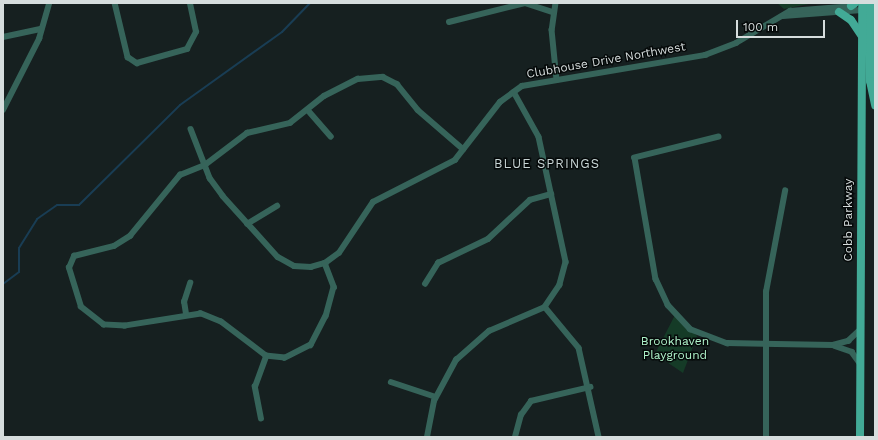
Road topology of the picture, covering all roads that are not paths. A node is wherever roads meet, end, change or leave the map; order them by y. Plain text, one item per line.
1 (50, 3) edge
2 (115, 3) edge
3 (190, 3) edge
4 (556, 3) edge
5 (865, 7) edge
6 (553, 12) junction
7 (839, 12) junction
8 (778, 17) junction
9 (449, 22) dead end
10 (41, 29) junction
11 (862, 36) junction
12 (3, 37) edge
13 (557, 80) junction
14 (514, 92) junction
15 (875, 105) edge
16 (3, 110) edge
17 (308, 110) junction
18 (191, 129) dead end
19 (331, 136) dead end
20 (719, 137) dead end
21 (463, 149) junction
22 (204, 165) junction
23 (784, 191) dead end
24 (551, 194) junction
25 (276, 206) dead end
26 (247, 224) junction
27 (325, 263) junction
28 (190, 283) dead end
29 (425, 284) dead end
30 (545, 307) junction
31 (186, 314) junction
32 (861, 328) junction
33 (766, 344) junction
34 (833, 345) junction
35 (266, 356) junction
36 (860, 363) junction
37 (391, 382) dead end
38 (590, 387) junction
39 (436, 397) junction
40 (261, 419) dead end
41 (427, 437) edge
42 (515, 437) edge
43 (599, 437) edge
44 (766, 437) edge
45 (860, 437) edge

1 - 10 street
2 - 3 street
4 - 6 street
5 - 7 street, Clubhouse Drive Northwest
5 - 8 street, Clubhouse Drive Northwest
5 - 11 main road, Cobb Parkway
5 - 15 main road
6 - 9 street
6 - 13 street
7 - 8 street, Clubhouse Drive Northwest
7 - 11 main road
8 - 13 street, Clubhouse Drive Northwest
10 - 12 street
10 - 16 street
11 - 32 main road, Cobb Parkway
13 - 14 street, Clubhouse Drive Northwest
14 - 21 street, Clubhouse Drive Northwest
14 - 24 street
17 - 19 street
17 - 21 street
17 - 22 street
18 - 22 street, Clubhouse Drive Northwest
20 - 33 street
21 - 27 street, Clubhouse Drive Northwest
22 - 26 street, Clubhouse Drive Northwest
22 - 31 street
23 - 33 street
24 - 29 street
24 - 30 street
25 - 26 street
26 - 27 street, Clubhouse Drive Northwest
27 - 35 street
28 - 31 street
30 - 38 street
30 - 39 street
31 - 35 street
32 - 34 street
32 - 36 main road, Cobb Parkway
33 - 34 street
33 - 44 street
34 - 36 street
35 - 40 street
36 - 45 main road, Cobb Parkway
37 - 39 street
38 - 42 street
38 - 43 street
39 - 41 street

